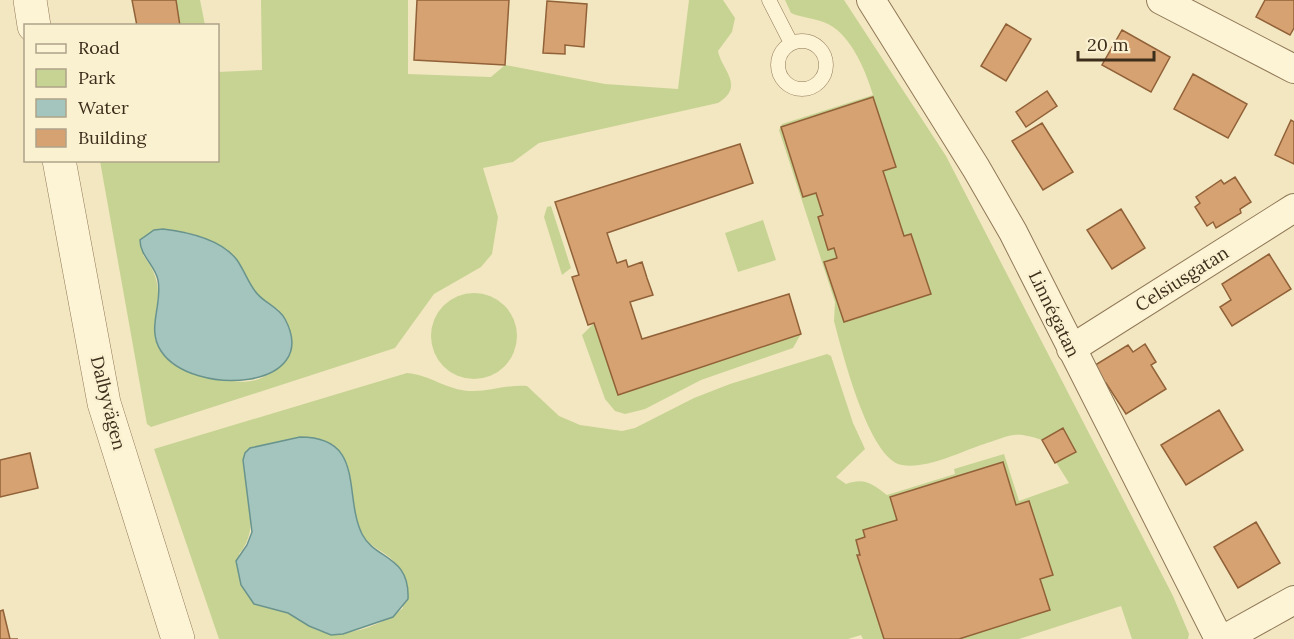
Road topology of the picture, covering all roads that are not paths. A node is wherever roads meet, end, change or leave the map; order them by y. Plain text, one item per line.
1 (30, 0) edge
2 (769, 0) edge
3 (871, 0) edge
4 (1167, 1) edge
5 (34, 24) edge
6 (790, 43) dead end
7 (1294, 69) edge
8 (59, 162) edge
9 (1294, 208) edge
10 (1071, 349) junction
11 (1294, 600) edge
12 (178, 639) edge
13 (1219, 639) edge
14 (1224, 639) edge

1 - 5 street
2 - 6 lane
3 - 10 street, Linnégatan
4 - 7 street
8 - 12 street, Dalbyvägen
9 - 10 street, Celsiusgatan
10 - 13 street, Linnégatan
11 - 14 street

